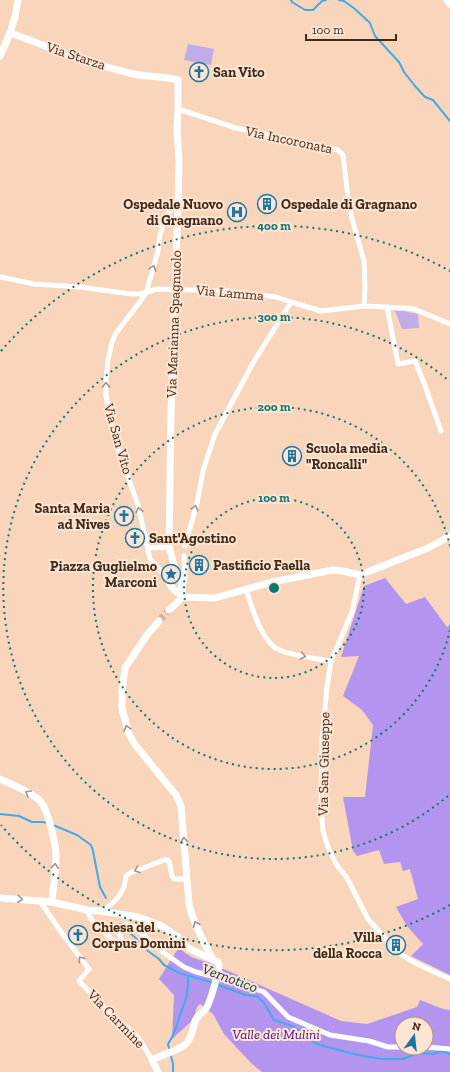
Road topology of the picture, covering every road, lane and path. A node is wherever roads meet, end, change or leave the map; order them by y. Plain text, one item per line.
1 (18, 0) edge
2 (447, 0) edge
3 (450, 4) edge
4 (14, 20) junction
5 (10, 33) junction
6 (21, 37) junction
7 (0, 56) edge
8 (178, 80) joint
9 (178, 109) junction
10 (178, 201) junction
11 (0, 277) edge
12 (176, 289) junction
13 (146, 293) junction
14 (291, 302) junction
15 (364, 306) junction
16 (387, 307) junction
17 (450, 324) edge
18 (441, 431) dead end
19 (450, 536) edge
20 (185, 546) dead end
21 (148, 548) junction
22 (170, 553) junction
23 (184, 556) dead end
24 (174, 566) junction
25 (360, 575) junction
26 (167, 578) junction
27 (182, 587) junction
28 (246, 589) junction
29 (183, 597) junction
30 (169, 610) tunnel mouth
31 (159, 621) tunnel mouth
32 (331, 661) junction
33 (0, 779) edge
34 (187, 879) junction
35 (0, 898) edge
36 (40, 901) junction
37 (52, 902) junction
38 (87, 910) junction
39 (100, 911) junction
40 (202, 939) junction
41 (387, 940) tunnel mouth
42 (193, 950) junction
43 (398, 952) tunnel mouth
44 (213, 960) junction
45 (450, 979) edge
46 (394, 1048) edge
47 (434, 1048) edge
48 (450, 1049) edge
49 (152, 1060) junction
50 (158, 1072) edge

1 - 4 street
2 - 3 street
4 - 5 street
4 - 6 street
5 - 6 street, Via Starza
5 - 7 street
6 - 8 street, Via Starza
8 - 9 street, Via Marianna Spagnuolo
9 - 10 street, Via Marianna Spagnuolo
9 - 15 street, Via Incoronata
10 - 12 street, Via Marianna Spagnuolo
13 -> 10 street, Via San Vito
11 - 13 street, Via Lamma
12 - 13 street, Via Lamma
12 - 14 street, Via Lamma
12 - 22 street, Via Marianna Spagnuolo
21 -> 13 street, Via San Vito
14 - 15 street, Via Lamma
20 -> 14 street
15 - 16 street, Via Lamma
16 - 17 street, Via Lamma
16 - 18 street
19 - 25 street
21 - 22 street
21 - 26 street, Via San Vito
22 - 24 street, Via Marianna Spagnuolo
23 - 27 street
24 - 26 street
24 - 27 street, Via Marianna Spagnuolo
25 - 28 street
25 - 32 street, Via San Giuseppe
26 - 29 street
27 - 29 street, Via Marianna Spagnuolo
28 - 29 street
28 -> 32 street
29 - 30 street
34 -> 31 street
32 - 41 street, Via San Giuseppe
37 -> 33 street
34 -> 39 street
40 -> 34 street
35 -> 36 street
36 - 37 street
49 -> 36 street, Via Carmine
37 - 38 street
38 - 39 street
38 - 46 street
39 - 42 street
40 - 42 street
40 - 44 street
42 - 44 street
43 - 45 street
44 - 49 street
47 - 48 street
49 - 50 street

